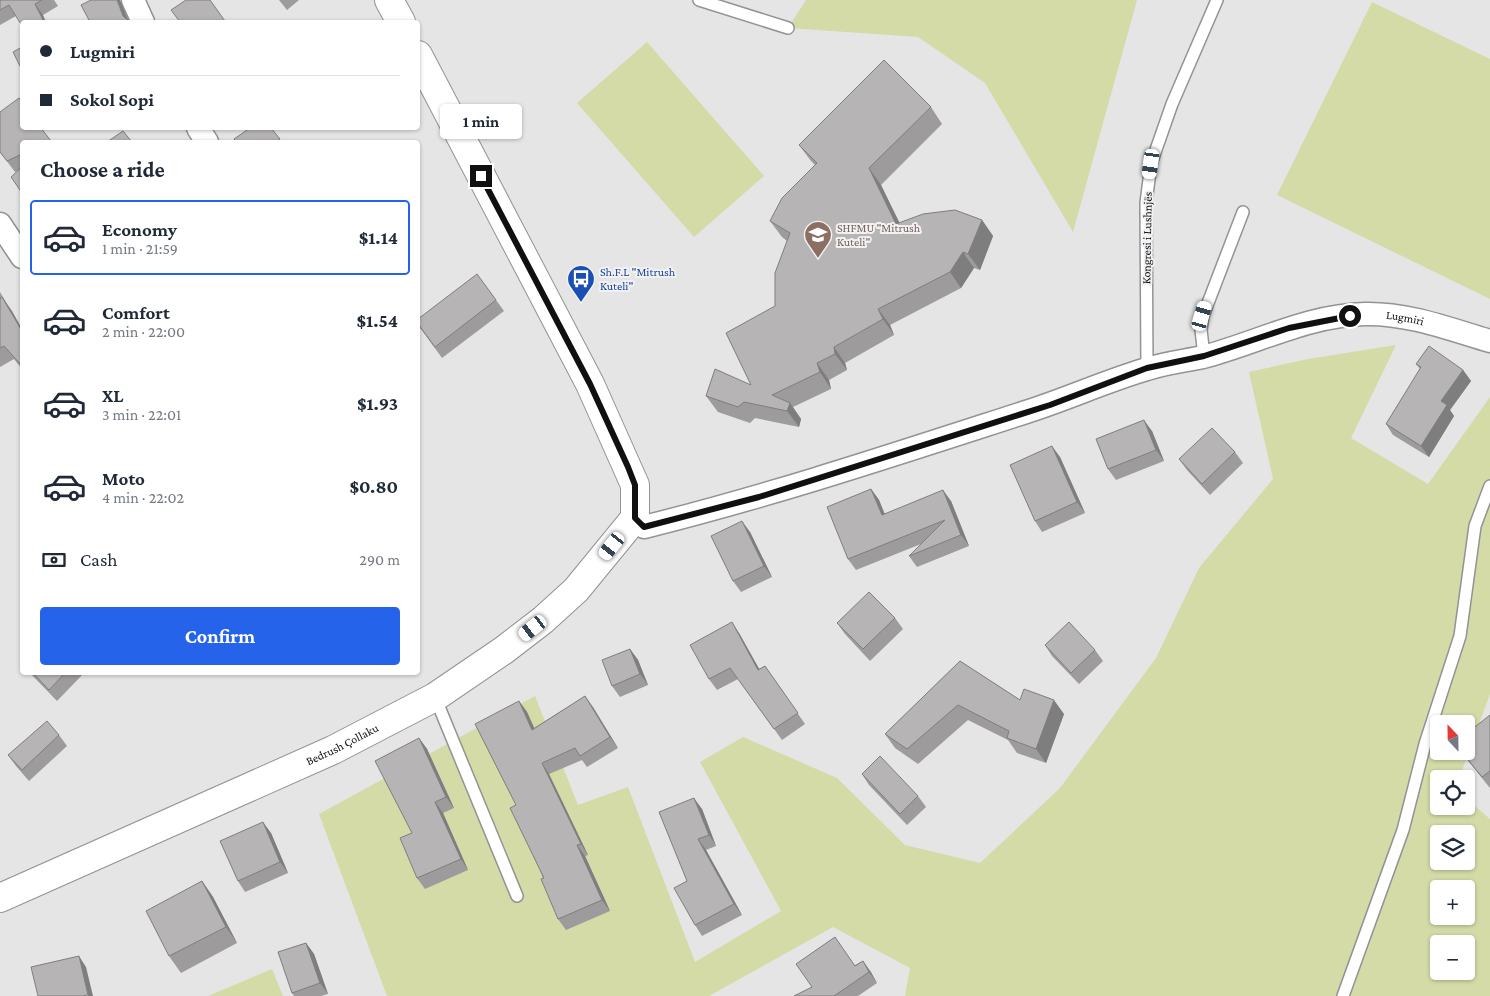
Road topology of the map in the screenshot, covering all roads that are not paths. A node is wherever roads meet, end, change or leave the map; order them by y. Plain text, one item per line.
1 (133, 0) edge
2 (389, 0) edge
3 (699, 0) edge
4 (1217, 0) edge
5 (143, 20) edge
6 (400, 20) edge
7 (788, 28) dead end
8 (420, 59) edge
9 (1243, 212) dead end
10 (0, 224) edge
11 (20, 255) edge
12 (1490, 341) edge
13 (1204, 356) junction
14 (1147, 368) junction
15 (1490, 486) edge
16 (635, 518) junction
17 (435, 697) junction
18 (517, 896) dead end
19 (0, 898) edge
20 (1343, 996) edge

1 - 5 street
2 - 6 street
3 - 7 lane
4 - 14 lane, Kongresi i Lushnjës
8 - 16 street
9 - 13 lane
10 - 11 street
12 - 13 street, Lugmiri
13 - 14 street, Lugmiri
14 - 16 street, Lugmiri
15 - 20 lane
16 - 17 street, Bedrush Çollaku
17 - 18 lane
17 - 19 street, Bedrush Çollaku

